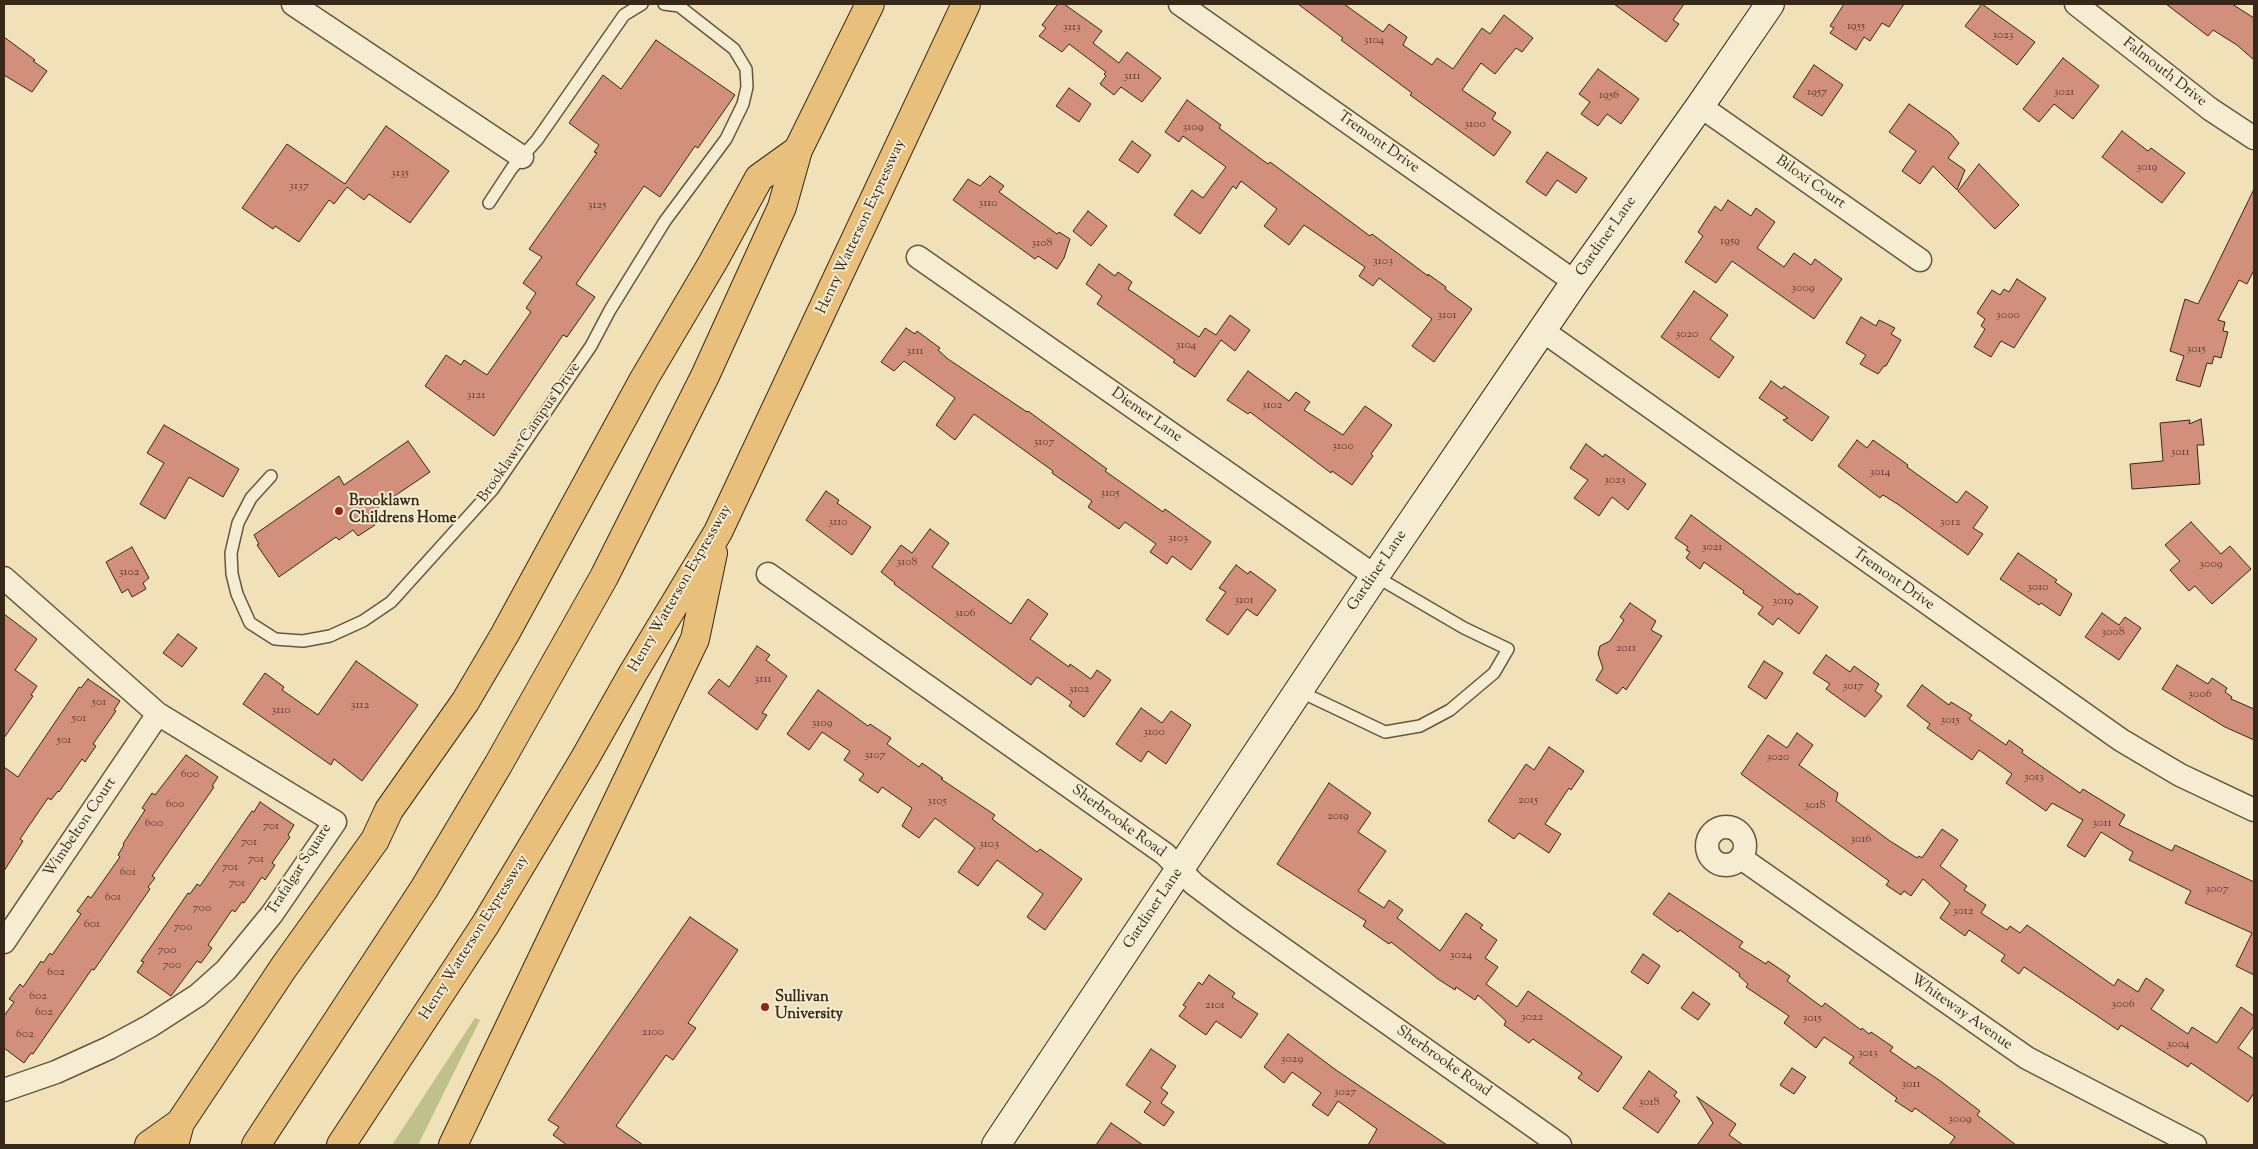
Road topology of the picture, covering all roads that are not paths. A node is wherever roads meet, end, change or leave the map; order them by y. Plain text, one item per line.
1 (293, 4) edge
2 (642, 4) edge
3 (664, 4) edge
4 (870, 4) edge
5 (966, 4) edge
6 (1180, 4) edge
7 (1770, 4) edge
8 (2076, 4) edge
9 (1700, 106) junction
10 (2254, 138) edge
11 (798, 150) junction
12 (522, 157) junction
13 (489, 203) dead end
14 (918, 257) dead end
15 (1920, 260) dead end
16 (1575, 282) junction
17 (1542, 332) junction
18 (271, 476) dead end
19 (718, 532) junction
20 (768, 574) dead end
21 (1375, 576) junction
22 (4, 578) edge
23 (1300, 691) junction
24 (158, 714) junction
25 (2254, 810) edge
26 (1741, 858) dead end
27 (1180, 870) junction
28 (4, 942) edge
29 (4, 1090) edge
30 (177, 1134) edge
31 (149, 1145) edge
32 (256, 1145) edge
33 (341, 1145) edge
34 (453, 1145) edge
35 (996, 1145) edge
36 (1560, 1145) edge
37 (2196, 1145) edge

1 - 12 street
2 - 12 lane
3 - 18 lane, Brooklawn Campus Drive
4 - 11 highway
5 - 19 highway, Henry Watterson Expressway
6 - 16 street, Tremont Drive
7 - 9 main road, Gardiner Lane
8 - 10 street, Falmouth Drive
9 - 15 street, Biloxi Court
9 - 16 main road, Gardiner Lane
11 - 30 highway
11 - 32 highway
12 - 13 lane
14 - 21 street, Diemer Lane
16 - 17 main road, Gardiner Lane
17 - 21 main road, Gardiner Lane
17 - 25 street, Tremont Drive
19 - 33 highway, Henry Watterson Expressway
19 - 34 highway
20 - 27 street, Sherbrooke Road
21 - 23 main road, Gardiner Lane
21 - 23 lane
22 - 24 street, Trafalgar Square
23 - 27 main road, Gardiner Lane
24 - 28 street, Wimbelton Court
24 - 29 street, Trafalgar Square
26 - 37 street, Whiteway Avenue
27 - 35 main road, Gardiner Lane
27 - 36 street, Sherbrooke Road
30 - 31 highway

